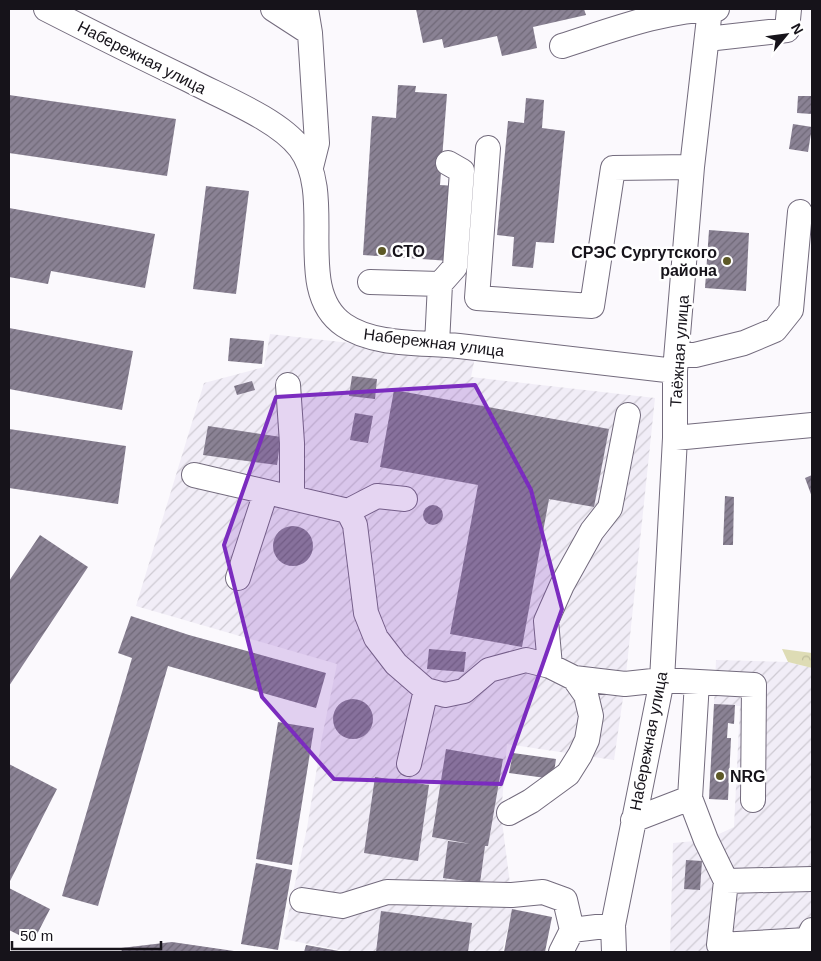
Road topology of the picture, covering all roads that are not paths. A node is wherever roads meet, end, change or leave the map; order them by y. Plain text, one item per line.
1 (46, 9) edge
2 (273, 9) edge
3 (306, 9) edge
4 (710, 9) edge
5 (717, 9) edge
6 (789, 9) edge
7 (310, 32) junction
8 (708, 39) junction
9 (562, 46) dead end
10 (488, 148) dead end
11 (448, 163) dead end
12 (311, 167) junction
13 (692, 168) junction
14 (800, 212) dead end
15 (370, 282) dead end
16 (440, 284) junction
17 (436, 344) junction
18 (676, 363) junction
19 (288, 385) dead end
20 (628, 415) dead end
21 (812, 425) edge
22 (675, 438) junction
23 (194, 475) dead end
24 (266, 492) junction
25 (292, 497) junction
26 (405, 499) dead end
27 (348, 511) junction
28 (238, 578) dead end
29 (550, 666) junction
30 (574, 678) junction
31 (662, 680) junction
32 (697, 682) junction
33 (426, 690) junction
34 (409, 764) dead end
35 (690, 798) junction
36 (753, 800) dead end
37 (509, 813) dead end
38 (633, 820) junction
39 (812, 879) edge
40 (726, 881) junction
41 (302, 900) dead end
42 (613, 925) junction
43 (572, 930) junction
44 (812, 930) edge
45 (561, 952) edge
46 (614, 952) edge

1 - 12 street, Набережная улица
2 - 7 street
3 - 7 street
4 - 5 street
4 - 8 street, Таёжная улица
4 - 9 street
6 - 8 street
7 - 12 street
8 - 13 street, Таёжная улица
10 - 13 street
11 - 16 street
12 - 17 street, Набережная улица
13 - 18 street, Таёжная улица
14 - 18 street, Набережная улица
15 - 16 street
16 - 17 street
17 - 18 street, Набережная улица
18 - 22 street, Таёжная улица
19 - 25 street
20 - 29 street
21 - 22 street
22 - 31 street, Набережная улица
23 - 24 street
24 - 25 street
24 - 28 street
25 - 27 street
26 - 27 street
27 - 33 street
29 - 30 street
29 - 33 street
30 - 31 street
30 - 37 street
31 - 32 street
31 - 38 street, Набережная улица
32 - 35 street
32 - 36 street
33 - 34 street
35 - 38 street
35 - 40 street
38 - 42 street, Набережная улица
39 - 40 street
40 - 44 street
41 - 43 street
42 - 43 street
42 - 46 street, Набережная улица
43 - 45 street

